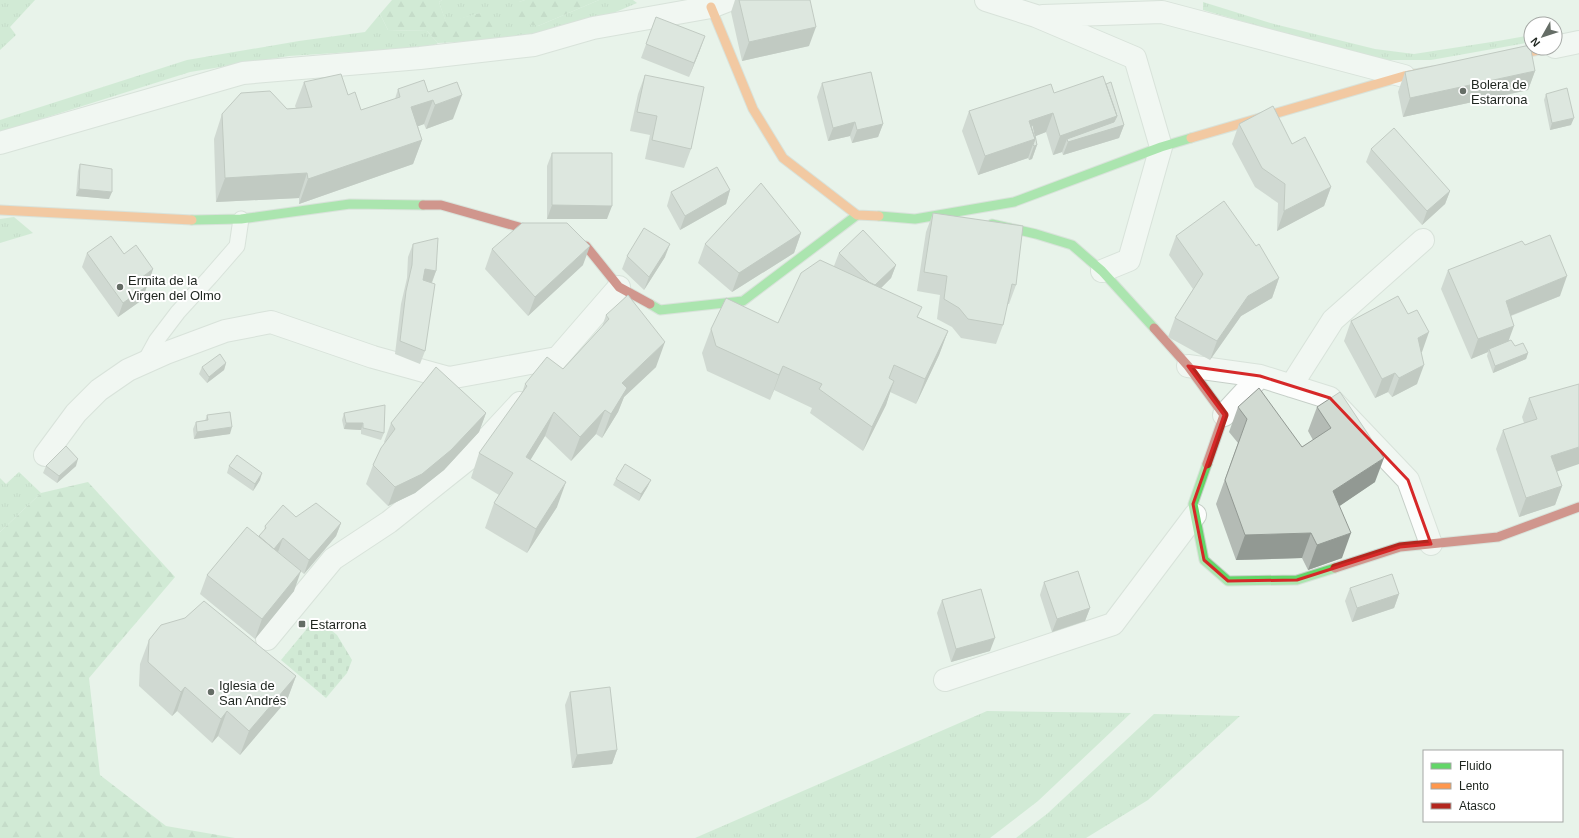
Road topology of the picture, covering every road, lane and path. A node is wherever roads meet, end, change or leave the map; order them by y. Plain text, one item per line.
1 (986, 0) edge
2 (720, 3) edge
3 (1036, 16) junction
4 (1579, 42) edge
5 (1563, 45) edge
6 (1523, 53) edge
7 (1496, 58) edge
8 (1442, 69) edge
9 (1404, 76) junction
10 (0, 143) edge
11 (1161, 147) junction
12 (0, 210) edge
13 (944, 214) junction
14 (857, 216) junction
15 (241, 219) junction
16 (967, 219) edge
17 (983, 222) edge
18 (1423, 240) dead end
19 (1102, 271) junction
20 (619, 287) junction
21 (557, 358) junction
22 (144, 363) junction
23 (1188, 366) junction
24 (1260, 376) junction
25 (1291, 386) junction
26 (1224, 415) junction
27 (45, 455) dead end
28 (1579, 508) edge
29 (1195, 515) junction
30 (1431, 544) junction
31 (267, 639) dead end
32 (945, 680) dead end

1 - 3 street
2 - 10 street
2 - 14 street
3 - 9 street
3 - 11 street
4 - 5 street
6 - 7 street
8 - 9 street
9 - 11 street
11 - 13 street
11 - 19 street
12 - 15 street
13 - 14 street
13 - 16 street
14 - 20 street
15 - 20 street
15 - 22 lane
17 - 19 street
18 - 25 street
19 - 23 street
20 - 21 street
21 - 22 street
21 - 31 street
22 - 27 street
23 - 24 street
23 - 26 street
24 - 25 street
24 - 26 street
25 - 30 street
26 - 29 street
28 - 30 street
29 - 30 street
29 - 32 street

